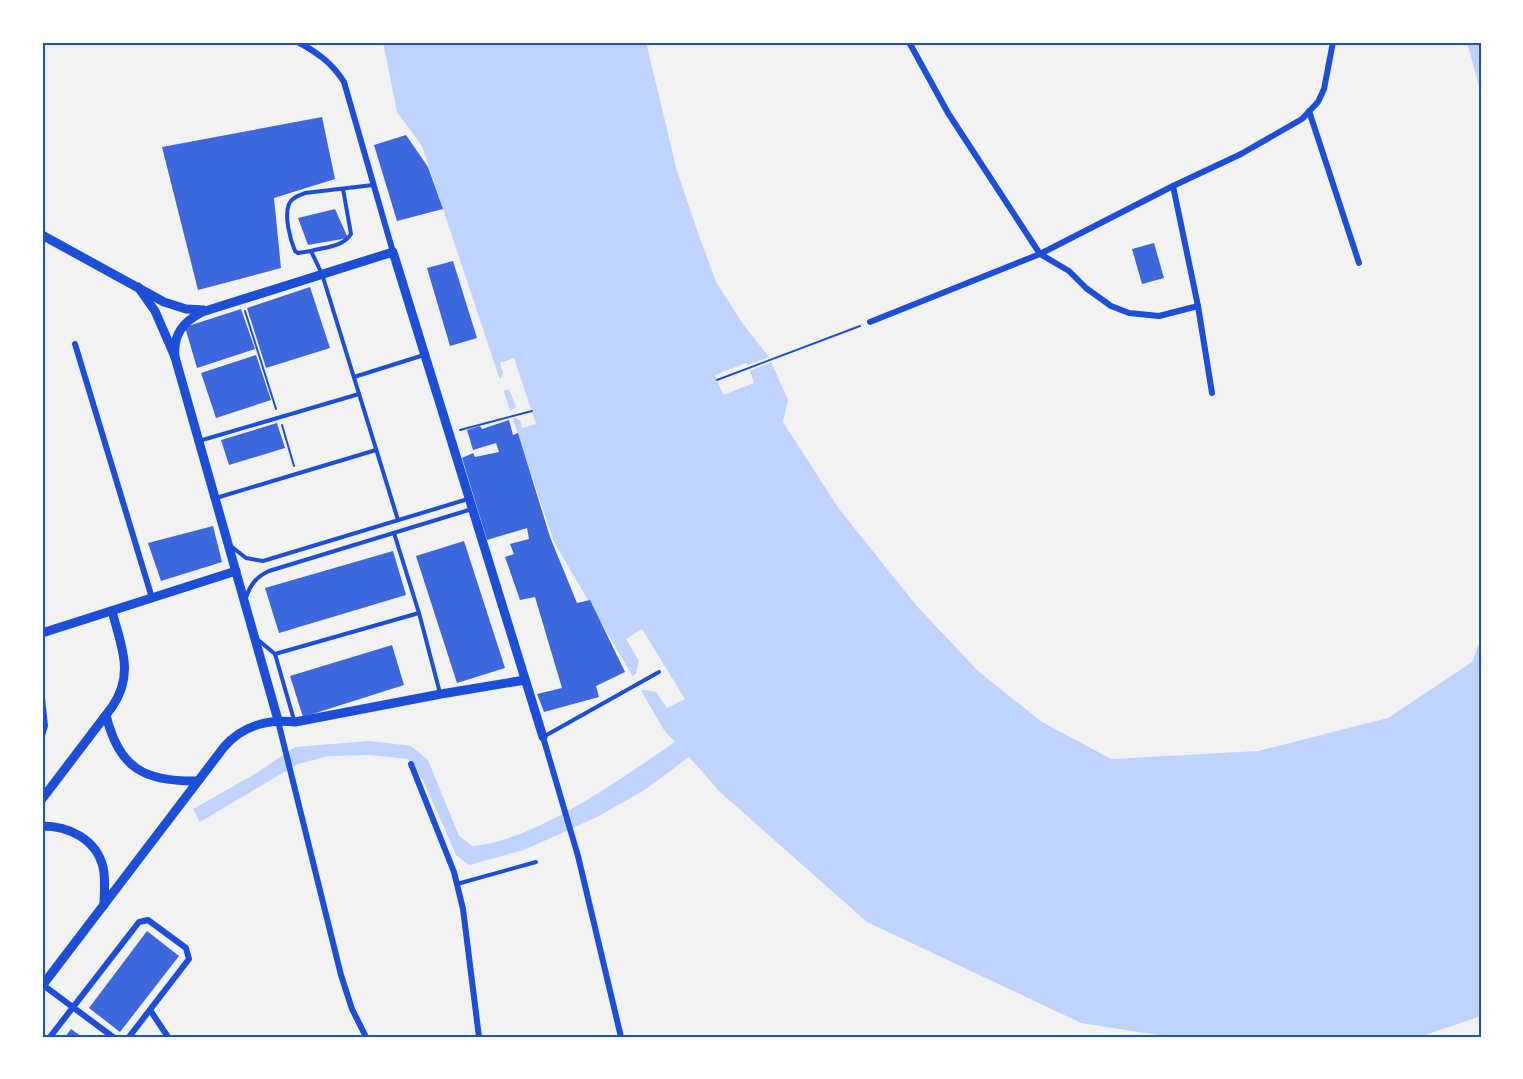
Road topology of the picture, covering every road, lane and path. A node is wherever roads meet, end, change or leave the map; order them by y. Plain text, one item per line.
1 (298, 42) edge
2 (909, 42) edge
3 (1334, 42) edge
4 (307, 44) edge
5 (1309, 111) junction
6 (374, 185) junction
7 (1173, 186) junction
8 (343, 189) junction
9 (42, 235) edge
10 (311, 251) junction
11 (393, 252) junction
12 (1041, 254) junction
13 (1359, 263) dead end
14 (322, 274) junction
15 (138, 287) junction
16 (242, 300) junction
17 (1198, 306) junction
18 (212, 309) junction
19 (870, 322) joint
20 (75, 344) dead end
21 (424, 355) junction
22 (175, 357) junction
23 (354, 377) junction
24 (717, 380) dead end
25 (1212, 393) dead end
26 (359, 394) junction
27 (532, 411) dead end
28 (279, 417) junction
29 (448, 433) junction
30 (199, 441) junction
31 (376, 450) junction
32 (297, 474) junction
33 (215, 498) junction
34 (469, 498) junction
35 (472, 509) junction
36 (398, 520) junction
37 (394, 533) junction
38 (227, 541) junction
39 (236, 571) junction
40 (152, 598) junction
41 (245, 602) junction
42 (112, 611) junction
43 (419, 613) junction
44 (42, 633) edge
45 (254, 637) junction
46 (275, 654) junction
47 (659, 672) dead end
48 (525, 680) junction
49 (42, 689) edge
50 (441, 694) junction
51 (106, 716) junction
52 (278, 720) junction
53 (295, 722) junction
54 (543, 737) junction
55 (42, 739) edge
56 (411, 764) dead end
57 (198, 781) junction
58 (42, 799) edge
59 (42, 826) edge
60 (536, 862) dead end
61 (457, 884) junction
62 (104, 905) junction
63 (42, 986) edge
64 (72, 1006) junction
65 (150, 1010) junction
66 (50, 1037) edge
67 (113, 1037) edge
68 (129, 1037) edge
69 (168, 1037) edge
70 (366, 1037) edge
71 (479, 1037) edge
72 (621, 1037) edge

1 - 4 street
2 - 12 street
3 - 5 street
4 - 6 street
5 - 7 street
5 - 13 street
6 - 8 lane
6 - 11 street
7 - 12 street
7 - 17 street
8 - 10 lane
8 - 10 lane
9 - 15 street
10 - 14 lane
11 - 14 street
11 - 21 street
12 - 17 street
12 - 19 street
14 - 16 street
14 - 23 lane
15 - 18 street
15 - 22 street
16 - 18 street
16 - 28 path
17 - 25 street
18 - 22 street
19 - 24 path
20 - 40 street
21 - 23 lane
21 - 29 street
22 - 30 street
23 - 26 lane
26 - 28 lane
26 - 31 lane
27 - 29 path
28 - 30 lane
28 - 32 path
29 - 34 street
30 - 33 street
31 - 32 lane
31 - 36 lane
32 - 33 lane
33 - 38 street
34 - 35 street
34 - 36 lane
35 - 37 lane
35 - 48 street
36 - 38 lane
37 - 41 lane
37 - 43 lane
38 - 39 street
39 - 40 street
39 - 41 street
40 - 42 street
41 - 45 street
42 - 44 street
42 - 51 street
43 - 46 lane
43 - 50 lane
45 - 46 lane
45 - 52 street
46 - 53 lane
47 - 54 lane
48 - 50 street
48 - 54 street
49 - 55 lane
50 - 53 street
51 - 57 street
51 - 58 street
52 - 53 street
52 - 57 street
52 - 70 street
54 - 72 street
56 - 61 street
57 - 62 street
59 - 62 street
60 - 61 lane
61 - 71 street
62 - 63 street
63 - 64 street
64 - 65 street
64 - 66 street
64 - 67 street
65 - 68 street
65 - 69 street

